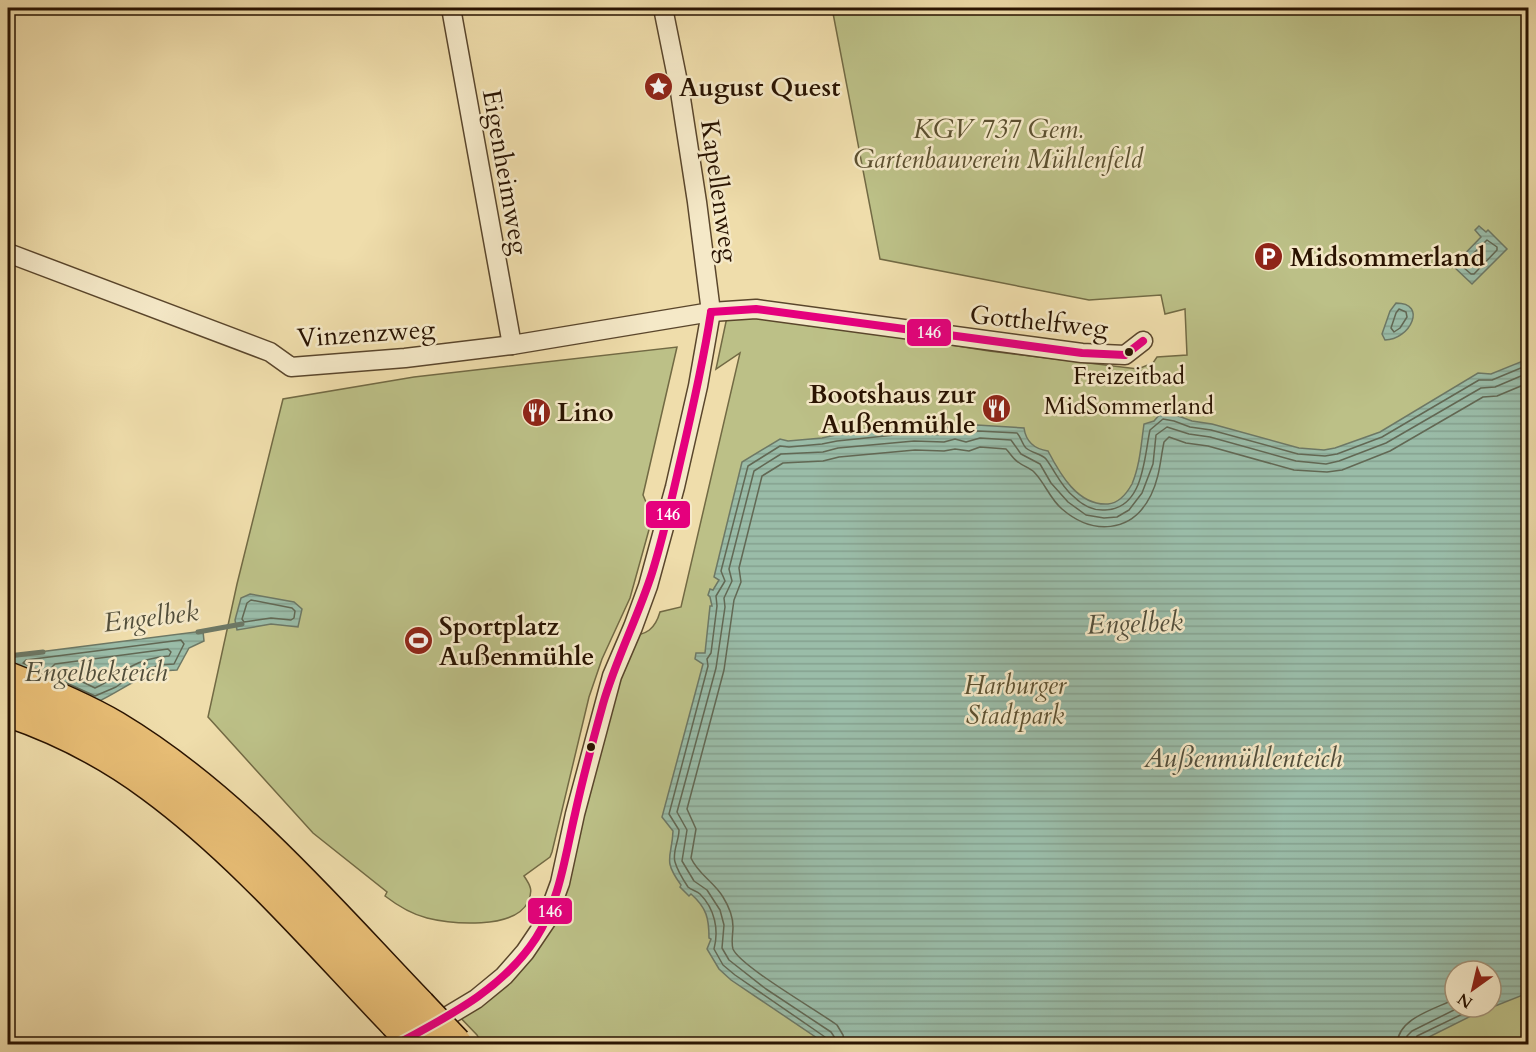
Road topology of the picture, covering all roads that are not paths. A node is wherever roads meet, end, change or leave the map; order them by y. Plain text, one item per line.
1 (451, 8) edge
2 (663, 8) edge
3 (8, 254) edge
4 (711, 312) junction
5 (1143, 341) dead end
6 (512, 345) junction
7 (8, 679) edge
8 (8, 710) edge
9 (159, 773) junction
10 (407, 1029) edge
11 (456, 1044) edge

1 - 6 street, Eigenheimweg
2 - 4 street, Kapellenweg
3 - 6 street, Vinzenzweg
4 - 5 street, Gotthelfweg
4 - 6 street, Vinzenzweg
4 - 10 street, Kapellenweg
7 - 9 highway
8 - 9 highway
9 - 10 highway
10 - 11 highway, bridge

